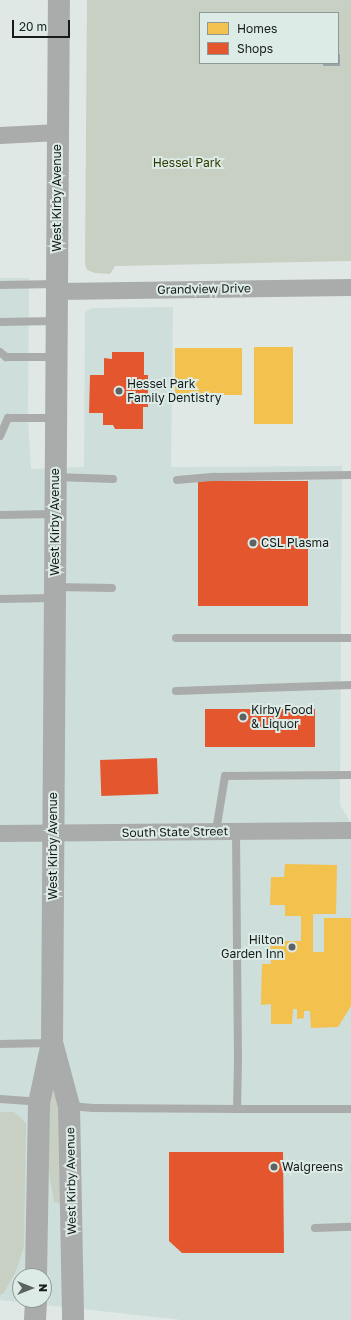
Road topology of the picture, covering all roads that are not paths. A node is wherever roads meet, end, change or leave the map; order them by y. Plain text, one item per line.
1 (59, 0) edge
2 (58, 132) junction
3 (0, 135) edge
4 (0, 285) edge
5 (57, 287) junction
6 (351, 287) edge
7 (56, 321) junction
8 (0, 322) edge
9 (0, 352) edge
10 (56, 357) junction
11 (4, 418) edge
12 (56, 418) junction
13 (0, 436) edge
14 (351, 475) edge
15 (55, 477) junction
16 (113, 479) dead end
17 (177, 480) dead end
18 (55, 514) junction
19 (0, 515) edge
20 (112, 588) dead end
21 (54, 593) junction
22 (0, 599) edge
23 (176, 638) dead end
24 (351, 638) edge
25 (351, 685) edge
26 (176, 691) dead end
27 (351, 774) edge
28 (351, 830) edge
29 (216, 831) junction
30 (236, 831) junction
31 (0, 833) edge
32 (53, 833) junction
33 (52, 1043) junction
34 (0, 1044) edge
35 (0, 1099) edge
36 (39, 1102) junction
37 (69, 1106) junction
38 (237, 1109) junction
39 (351, 1109) edge
40 (351, 1227) edge
41 (315, 1228) dead end
42 (36, 1268) edge
43 (36, 1308) edge
44 (35, 1320) edge
45 (73, 1320) edge

1 - 2 main road, West Kirby Avenue
2 - 3 street
2 - 5 main road, West Kirby Avenue
4 - 5 lane
5 - 6 street, Grandview Drive
5 - 7 main road, West Kirby Avenue
7 - 8 lane
7 - 10 main road, West Kirby Avenue
9 - 10 lane
10 - 12 main road, West Kirby Avenue
11 - 12 lane
11 - 13 lane
12 - 15 main road, West Kirby Avenue
14 - 17 lane
15 - 16 lane
15 - 18 main road, West Kirby Avenue
18 - 19 lane
18 - 21 main road, West Kirby Avenue
20 - 21 lane
21 - 22 lane
21 - 32 main road, West Kirby Avenue
23 - 24 lane
25 - 26 lane
27 - 29 lane
28 - 30 street, South State Street
29 - 30 street, South State Street
29 - 32 street, South State Street
30 - 38 lane
31 - 32 street, South State Street
32 - 33 main road, West Kirby Avenue
33 - 34 lane
33 - 36 main road, West Kirby Avenue
33 - 37 main road, West Kirby Avenue
35 - 36 lane
36 - 42 main road, West Kirby Avenue
37 - 38 lane
37 - 45 main road, West Kirby Avenue
38 - 39 lane
40 - 41 lane
43 - 44 main road

